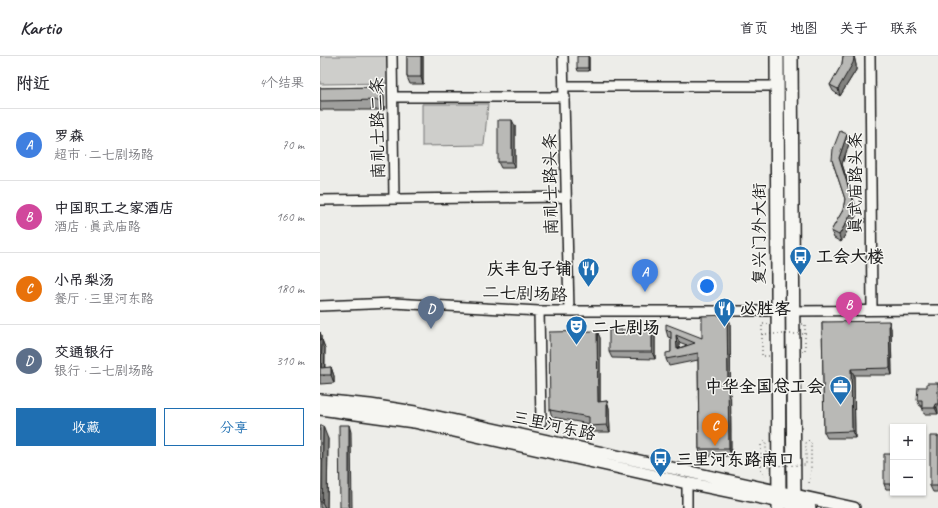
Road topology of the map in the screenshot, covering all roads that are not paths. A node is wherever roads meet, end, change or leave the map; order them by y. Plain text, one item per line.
1 (392, 56) edge
2 (564, 56) edge
3 (777, 56) edge
4 (791, 56) edge
5 (870, 56) edge
6 (564, 86) junction
7 (777, 86) junction
8 (390, 91) junction
9 (565, 97) junction
10 (566, 197) junction
11 (394, 199) junction
12 (320, 200) edge
13 (320, 306) edge
14 (872, 310) junction
15 (938, 310) edge
16 (539, 311) junction
17 (569, 311) junction
18 (777, 311) junction
19 (793, 311) junction
20 (320, 400) edge
21 (320, 409) edge
22 (541, 422) dead end
23 (687, 483) junction
24 (779, 501) edge
25 (794, 502) edge
26 (687, 508) edge
27 (810, 508) edge
28 (854, 508) edge

1 - 8 street, 南礼士路二条
2 - 6 street, 南礼士路头条
3 - 7 highway, 复兴门外大街
4 - 19 highway, 复兴门外大街
5 - 14 street, 真武庙路头条
6 - 7 street
6 - 9 street, 南礼士路头条
7 - 18 highway, 复兴门外大街
8 - 9 street
8 - 11 street, 南礼士路二条
9 - 10 street, 南礼士路头条
10 - 11 street
10 - 17 street, 南礼士路头条
11 - 12 street
13 - 16 street, 二七剧场路
14 - 15 street
14 - 19 street
16 - 17 street, 二七剧场路
16 - 22 street
17 - 18 street, 二七剧场路
18 - 24 highway, 复兴门外大街
19 - 25 highway, 复兴门外大街
20 - 24 main road, 三里河东路
21 - 23 main road, 三里河东路
23 - 24 main road, 三里河东路
23 - 26 street
24 - 25 main road
25 - 27 main road
25 - 28 main road

